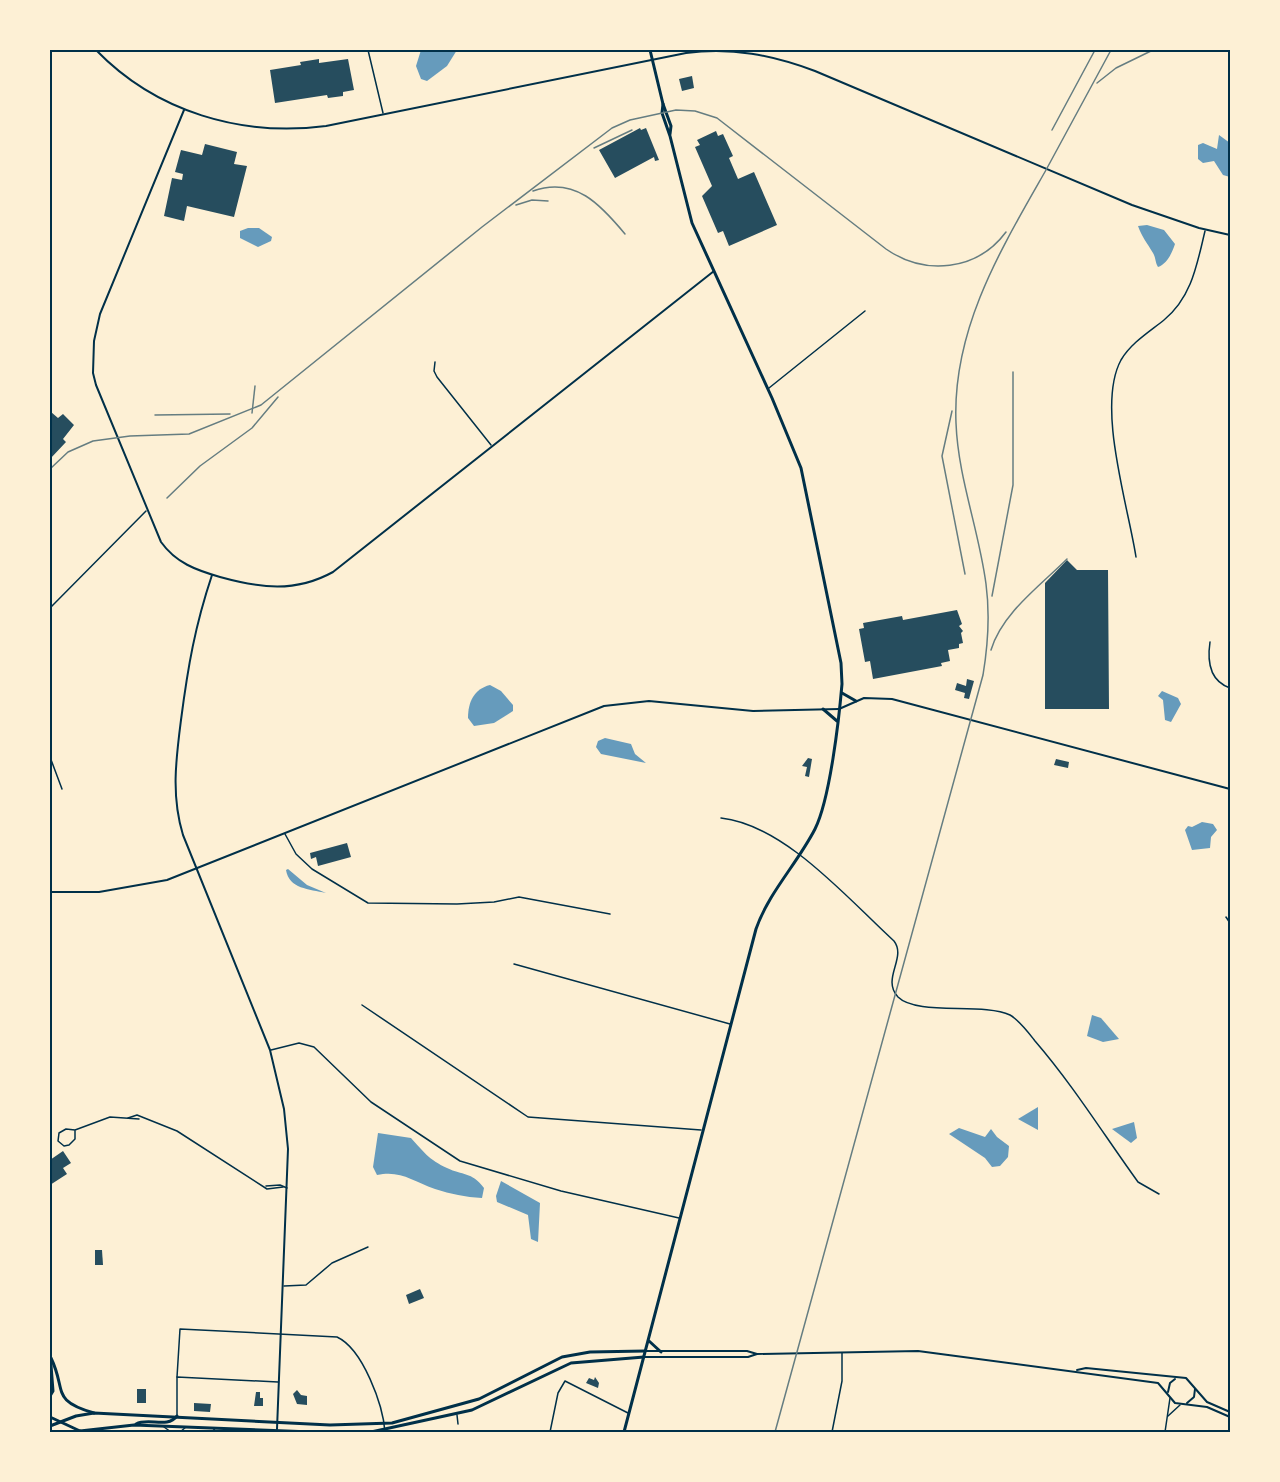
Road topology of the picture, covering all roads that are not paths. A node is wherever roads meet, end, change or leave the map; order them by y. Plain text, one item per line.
1 (96, 50) edge
2 (368, 50) edge
3 (650, 50) edge
4 (653, 60) junction
5 (184, 110) junction
6 (383, 114) junction
7 (1205, 230) junction
8 (1230, 235) edge
9 (714, 271) junction
10 (865, 311) dead end
11 (435, 362) dead end
12 (768, 389) junction
13 (491, 446) junction
14 (147, 510) junction
15 (1136, 557) dead end
16 (212, 575) junction
17 (50, 608) edge
18 (1210, 642) dead end
19 (1230, 688) edge
20 (841, 692) junction
21 (856, 700) junction
22 (822, 709) junction
23 (839, 709) junction
24 (837, 721) junction
25 (50, 757) edge
26 (62, 789) dead end
27 (1230, 789) edge
28 (721, 819) dead end
29 (284, 833) junction
30 (799, 855) junction
31 (196, 869) junction
32 (50, 892) edge
33 (610, 914) dead end
34 (1226, 917) dead end
35 (1230, 923) edge
36 (514, 964) dead end
37 (362, 1005) dead end
38 (731, 1024) junction
39 (270, 1050) junction
40 (75, 1130) junction
41 (703, 1130) junction
42 (266, 1186) junction
43 (285, 1188) junction
44 (1159, 1194) dead end
45 (680, 1219) junction
46 (368, 1247) dead end
47 (284, 1286) junction
48 (281, 1333) junction
49 (648, 1340) junction
50 (645, 1351) junction
51 (50, 1352) edge
52 (661, 1352) junction
53 (842, 1352) junction
54 (757, 1354) junction
55 (644, 1357) junction
56 (51, 1358) edge
57 (1074, 1370) junction
58 (177, 1377) junction
59 (1177, 1378) junction
60 (279, 1382) junction
61 (1194, 1386) junction
62 (50, 1396) edge
63 (1170, 1397) junction
64 (1181, 1404) junction
65 (1185, 1404) junction
66 (1230, 1412) edge
67 (94, 1413) junction
68 (629, 1413) junction
69 (457, 1414) junction
70 (177, 1416) junction
71 (50, 1417) edge
72 (1168, 1417) junction
73 (1230, 1417) edge
74 (61, 1421) junction
75 (277, 1422) junction
76 (384, 1423) junction
77 (458, 1424) dead end
78 (134, 1425) junction
79 (50, 1426) edge
80 (163, 1427) junction
81 (186, 1427) junction
82 (213, 1428) junction
83 (231, 1428) junction
84 (80, 1431) junction
85 (277, 1431) edge
86 (74, 1432) edge
87 (171, 1432) edge
88 (180, 1432) edge
89 (216, 1432) edge
90 (228, 1432) edge
91 (312, 1432) edge
92 (371, 1432) edge
93 (385, 1432) edge
94 (498, 1432) edge
95 (521, 1432) edge
96 (549, 1432) edge
97 (624, 1432) edge
98 (832, 1432) edge
99 (1165, 1432) edge

1 - 5 main road
2 - 6 street
3 - 4 main road
4 - 6 main road
4 - 7 main road
4 - 9 main road
5 - 6 main road
5 - 14 main road
7 - 8 main road
7 - 15 street
9 - 12 main road
9 - 13 main road
10 - 12 street
11 - 13 street
12 - 20 main road
13 - 16 main road
14 - 16 main road
14 - 17 street
16 - 31 main road
18 - 19 street
20 - 21 main road
20 - 23 main road
21 - 23 main road
21 - 27 main road
22 - 23 main road
22 - 24 main road
22 - 29 main road
23 - 24 main road
24 - 30 main road
25 - 26 street
28 - 30 street
29 - 31 main road
29 - 33 street
30 - 38 main road
30 - 44 street
31 - 32 main road
31 - 39 main road
34 - 35 street
36 - 38 street
37 - 41 street
38 - 41 main road
39 - 43 main road
39 - 45 street
40 - 40 street
40 - 42 street
41 - 45 main road
42 - 43 street
42 - 43 street
43 - 47 main road
45 - 49 main road
46 - 47 street
47 - 48 main road
48 - 58 street
48 - 60 main road
48 - 76 street
49 - 50 main road
49 - 52 main road
50 - 52 main road
50 - 55 main road
50 - 76 main road
51 - 56 main road
52 - 54 main road
53 - 54 main road
53 - 57 main road
53 - 98 street
54 - 55 main road
55 - 68 main road
55 - 69 main road
56 - 62 main road
56 - 67 main road
57 - 59 main road
57 - 63 main road
58 - 60 street
58 - 70 street
59 - 61 main road
59 - 63 main road
60 - 75 main road
61 - 65 main road
61 - 66 main road
63 - 64 main road
63 - 72 street
64 - 65 main road
64 - 72 street
65 - 73 main road
67 - 70 main road
67 - 74 main road
68 - 96 street
68 - 97 main road
69 - 77 street
69 - 93 main road
70 - 75 main road
70 - 78 main road
71 - 74 main road
72 - 99 street
74 - 79 main road
74 - 84 main road
75 - 76 main road
75 - 85 main road
76 - 93 street
78 - 80 main road
78 - 84 main road
80 - 81 main road
80 - 87 street
81 - 82 main road
81 - 88 street
82 - 83 main road
82 - 89 street
83 - 85 main road
83 - 90 street
84 - 86 main road
85 - 91 main road
92 - 93 main road
94 - 95 street

